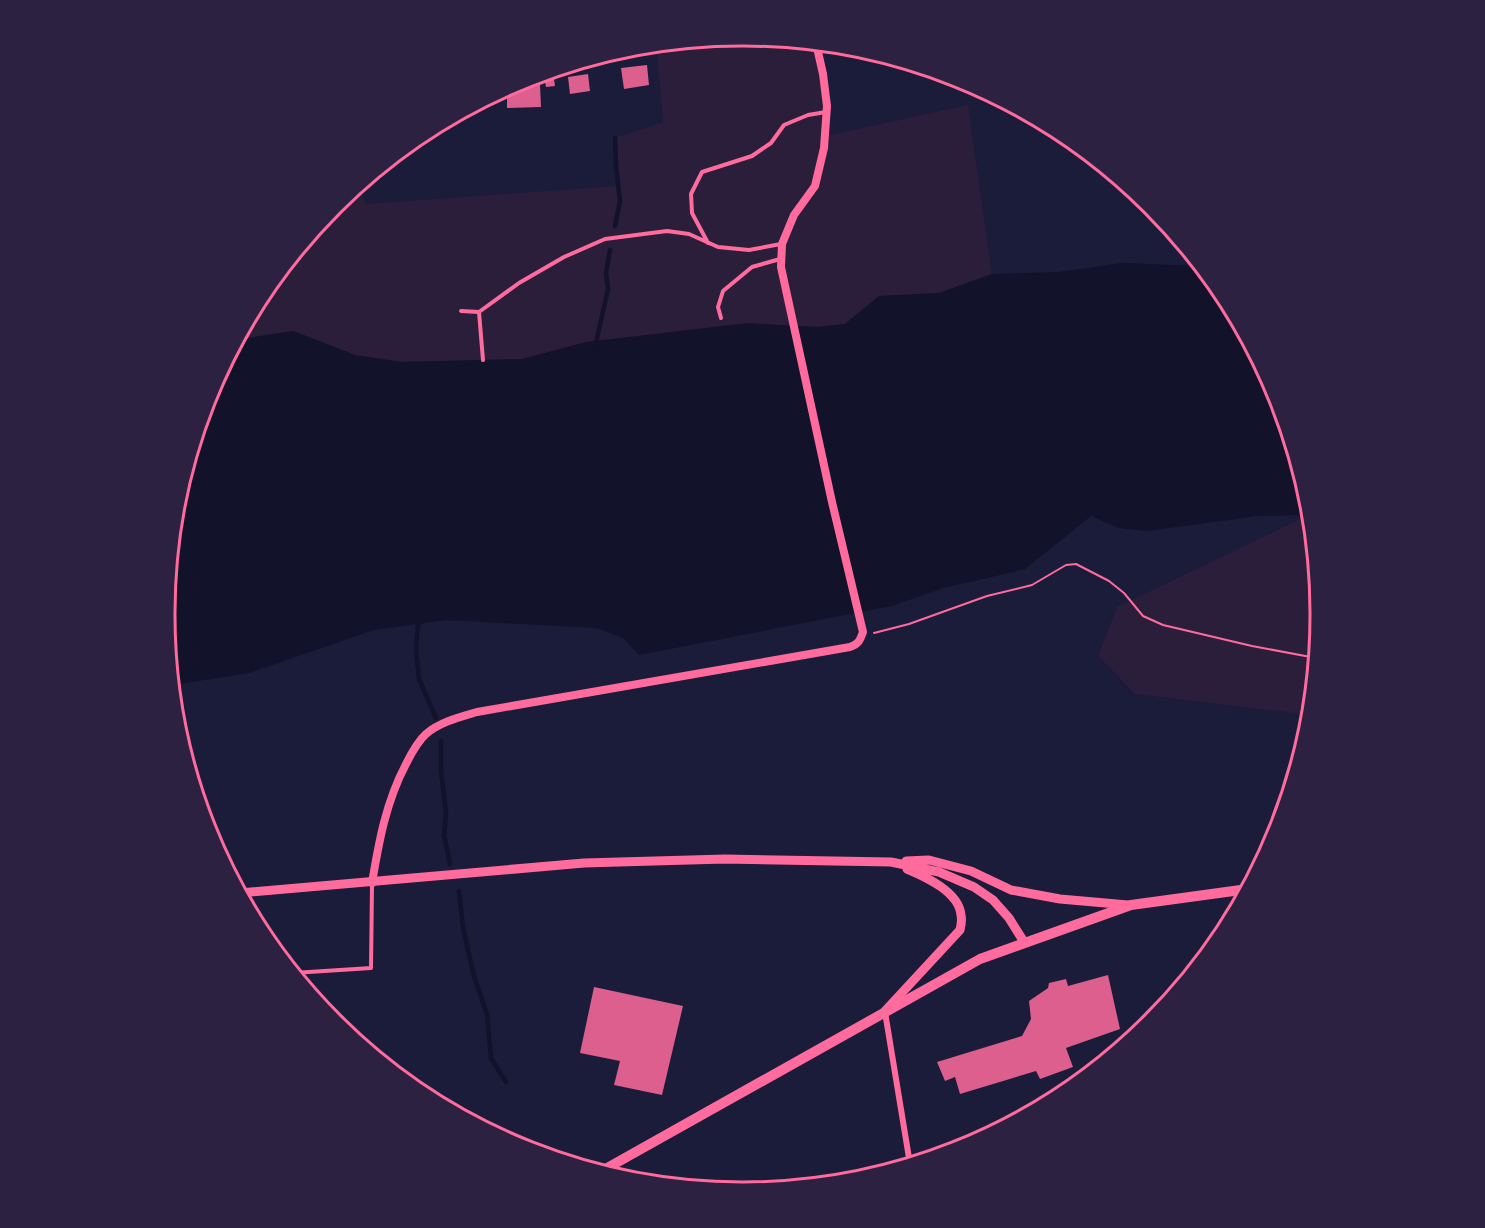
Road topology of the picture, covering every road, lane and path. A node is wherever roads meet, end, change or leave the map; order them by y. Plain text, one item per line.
1 (818, 51) edge
2 (827, 112) junction
3 (708, 243) junction
4 (782, 244) junction
5 (781, 262) junction
6 (461, 311) dead end
7 (479, 312) junction
8 (721, 318) dead end
9 (483, 360) dead end
10 (862, 634) junction
11 (1308, 657) edge
12 (891, 862) junction
13 (372, 883) junction
14 (1238, 890) edge
15 (248, 892) edge
16 (1131, 905) junction
17 (1024, 942) junction
18 (303, 972) edge
19 (885, 1011) junction
20 (909, 1156) edge
21 (611, 1166) edge

1 - 2 street
2 - 3 lane
2 - 4 street
3 - 4 lane
3 - 7 lane
4 - 5 street
5 - 8 lane
5 - 10 street
6 - 7 lane
7 - 9 lane
10 - 11 path
10 - 13 street
12 - 13 main road
12 - 16 main road
12 - 17 main road
12 - 19 main road
13 - 15 main road
13 - 18 lane
14 - 16 main road
16 - 17 main road
17 - 19 main road
19 - 20 street
19 - 21 main road

